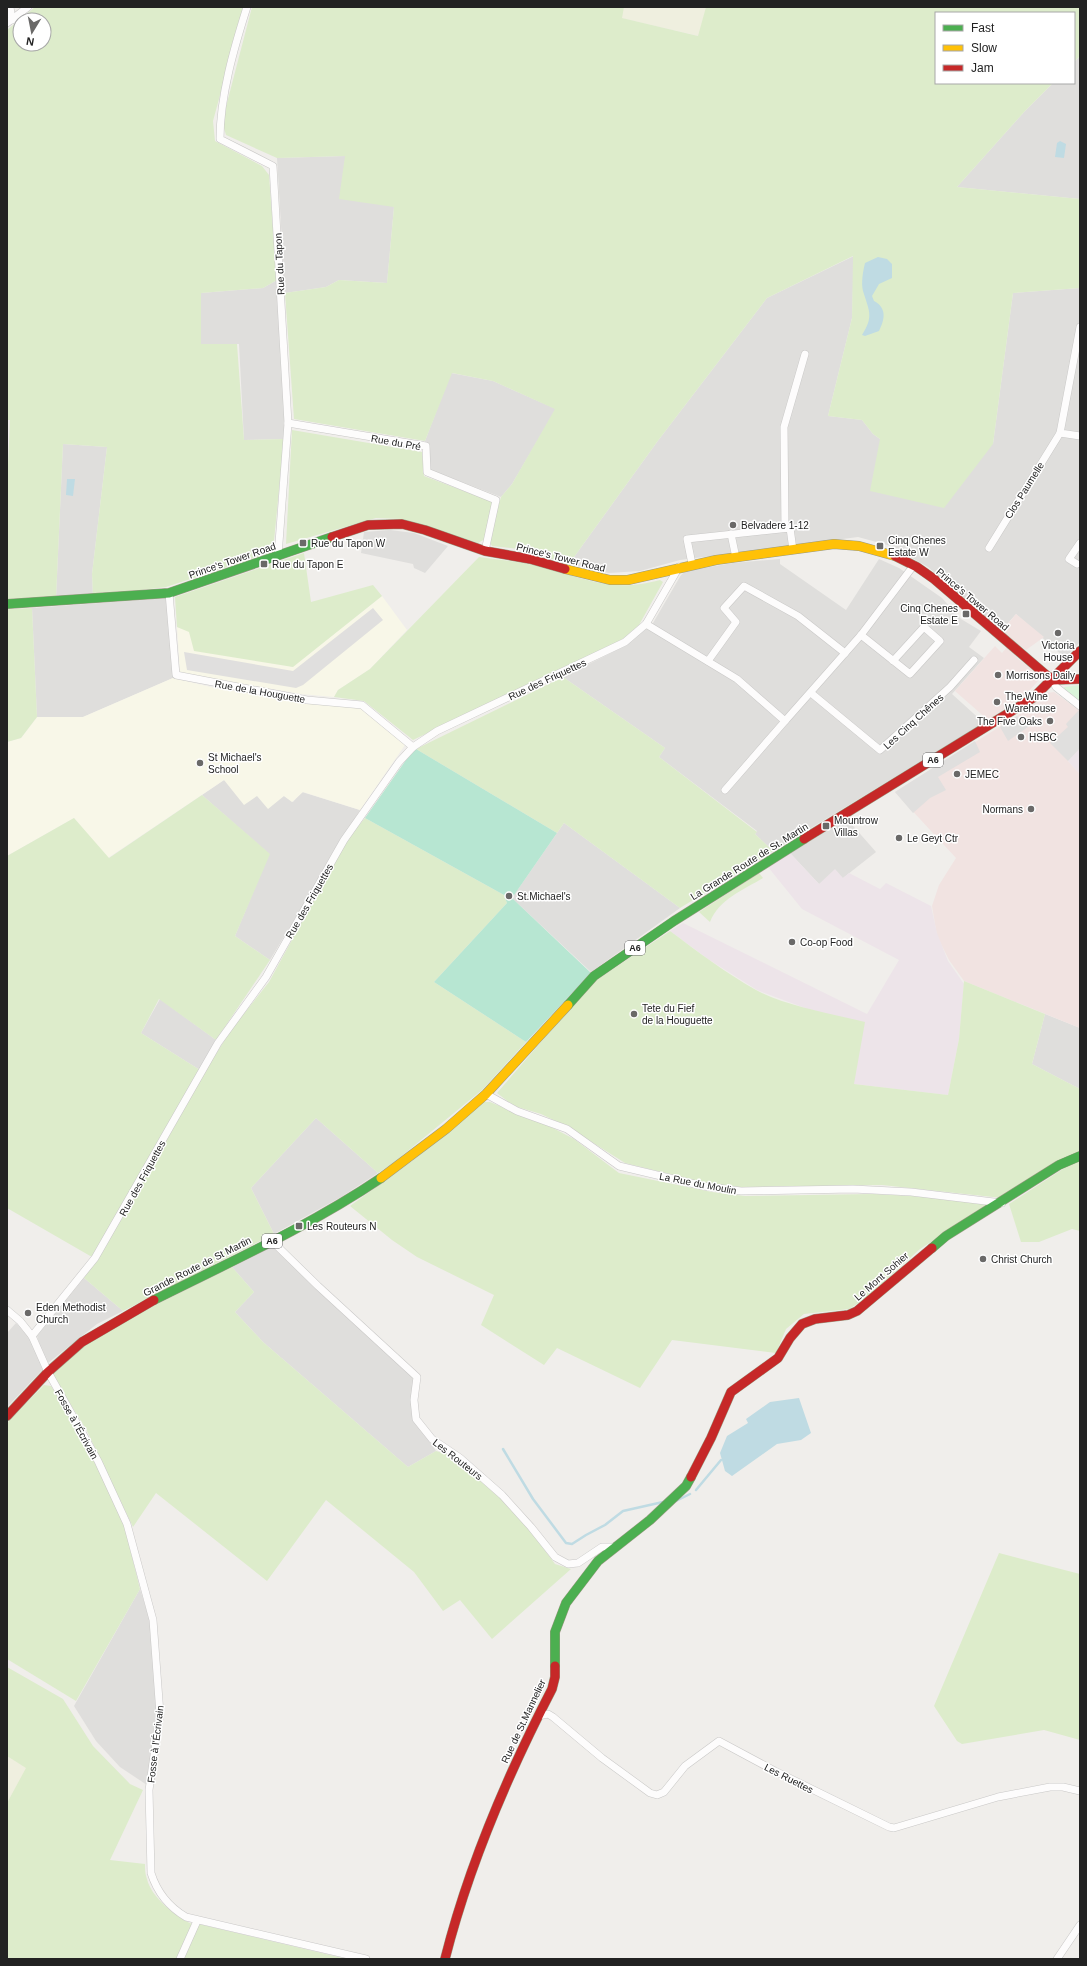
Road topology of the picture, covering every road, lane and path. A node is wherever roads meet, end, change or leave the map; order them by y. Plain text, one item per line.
1 (10, 7) edge
2 (28, 7) edge
3 (247, 7) edge
4 (9, 22) edge
5 (1080, 327) edge
6 (805, 354) dead end
7 (288, 423) junction
8 (1060, 433) junction
9 (1080, 436) edge
10 (785, 528) junction
11 (731, 534) junction
12 (1080, 543) edge
13 (989, 548) dead end
14 (793, 550) junction
15 (485, 551) junction
16 (735, 553) dead end
17 (278, 556) junction
18 (692, 564) junction
19 (1077, 564) dead end
20 (914, 565) junction
21 (680, 567) junction
22 (169, 593) junction
23 (7, 604) edge
24 (646, 624) junction
25 (861, 635) junction
26 (1080, 650) edge
27 (845, 653) junction
28 (974, 660) dead end
29 (708, 661) junction
30 (893, 661) junction
31 (1070, 662) junction
32 (1080, 678) edge
33 (1052, 680) junction
34 (810, 693) junction
35 (1080, 706) edge
36 (785, 721) junction
37 (413, 747) junction
38 (725, 790) dead end
39 (486, 1094) junction
40 (1080, 1156) edge
41 (1002, 1203) junction
42 (272, 1241) junction
43 (7, 1310) edge
44 (32, 1336) junction
45 (48, 1372) junction
46 (7, 1416) edge
47 (669, 1504) joint
48 (615, 1547) junction
49 (538, 1716) junction
50 (1080, 1791) edge
51 (197, 1921) junction
52 (1080, 1925) edge
53 (180, 1959) edge
54 (366, 1959) edge
55 (445, 1959) edge
56 (1057, 1959) edge

1 - 4 street
2 - 4 street
3 - 7 street, Rue du Tapon
5 - 8 street, Clos Paumelle
6 - 10 street
7 - 15 street, Rue du Pré
7 - 17 street, Rue du Tapon
8 - 9 street
8 - 13 street, Clos Paumelle
10 - 11 street
10 - 14 street
11 - 16 street
11 - 18 street
12 - 19 street
14 - 18 main road, Prince's Tower Road
14 - 20 main road, Prince's Tower Road
15 - 17 main road, Prince's Tower Road
15 - 21 main road, Prince's Tower Road
17 - 22 main road, Prince's Tower Road
18 - 21 main road, Prince's Tower Road
20 - 25 street
20 - 33 main road, Prince's Tower Road
21 - 24 street, Rue des Friquettes
22 - 23 main road, Prince's Tower Road
22 - 37 street, Rue de la Houguette
24 - 29 street
24 - 37 street, Rue des Friquettes
25 - 27 street
25 - 30 street
26 - 31 main road, A6
27 - 29 street
27 - 34 street
28 - 34 street, Les Cinq Chênes
29 - 36 street
30 - 30 street
31 - 32 main road
31 - 33 main road, A6
32 - 33 main road
33 - 35 street
33 - 39 main road, La Grande Route de St. Martin / A6
34 - 36 street
36 - 38 street
37 - 44 street, Rue des Friquettes
39 - 41 street, La Rue du Moulin
39 - 42 main road, Grande Route de St Martin / A6
40 - 41 main road, Le Mont Sohier
41 - 47 main road, Le Mont Sohier
42 - 45 main road, Grande Route de St Martin / A6
42 - 48 street, Les Routeurs
43 - 44 street, Fosse à l'Écrivain
44 - 45 street, Fosse à l'Écrivain
45 - 46 main road, Grande Route de St Martin / A6
45 - 51 street, Fosse à l'Écrivain
47 - 48 main road, Rue de St.Mannelier
48 - 49 main road, Rue de St.Mannelier
49 - 50 street, Les Ruettes
49 - 55 main road, Rue de St.Mannelier
51 - 53 street
51 - 54 street, Fosse à l'Écrivain
52 - 56 street

